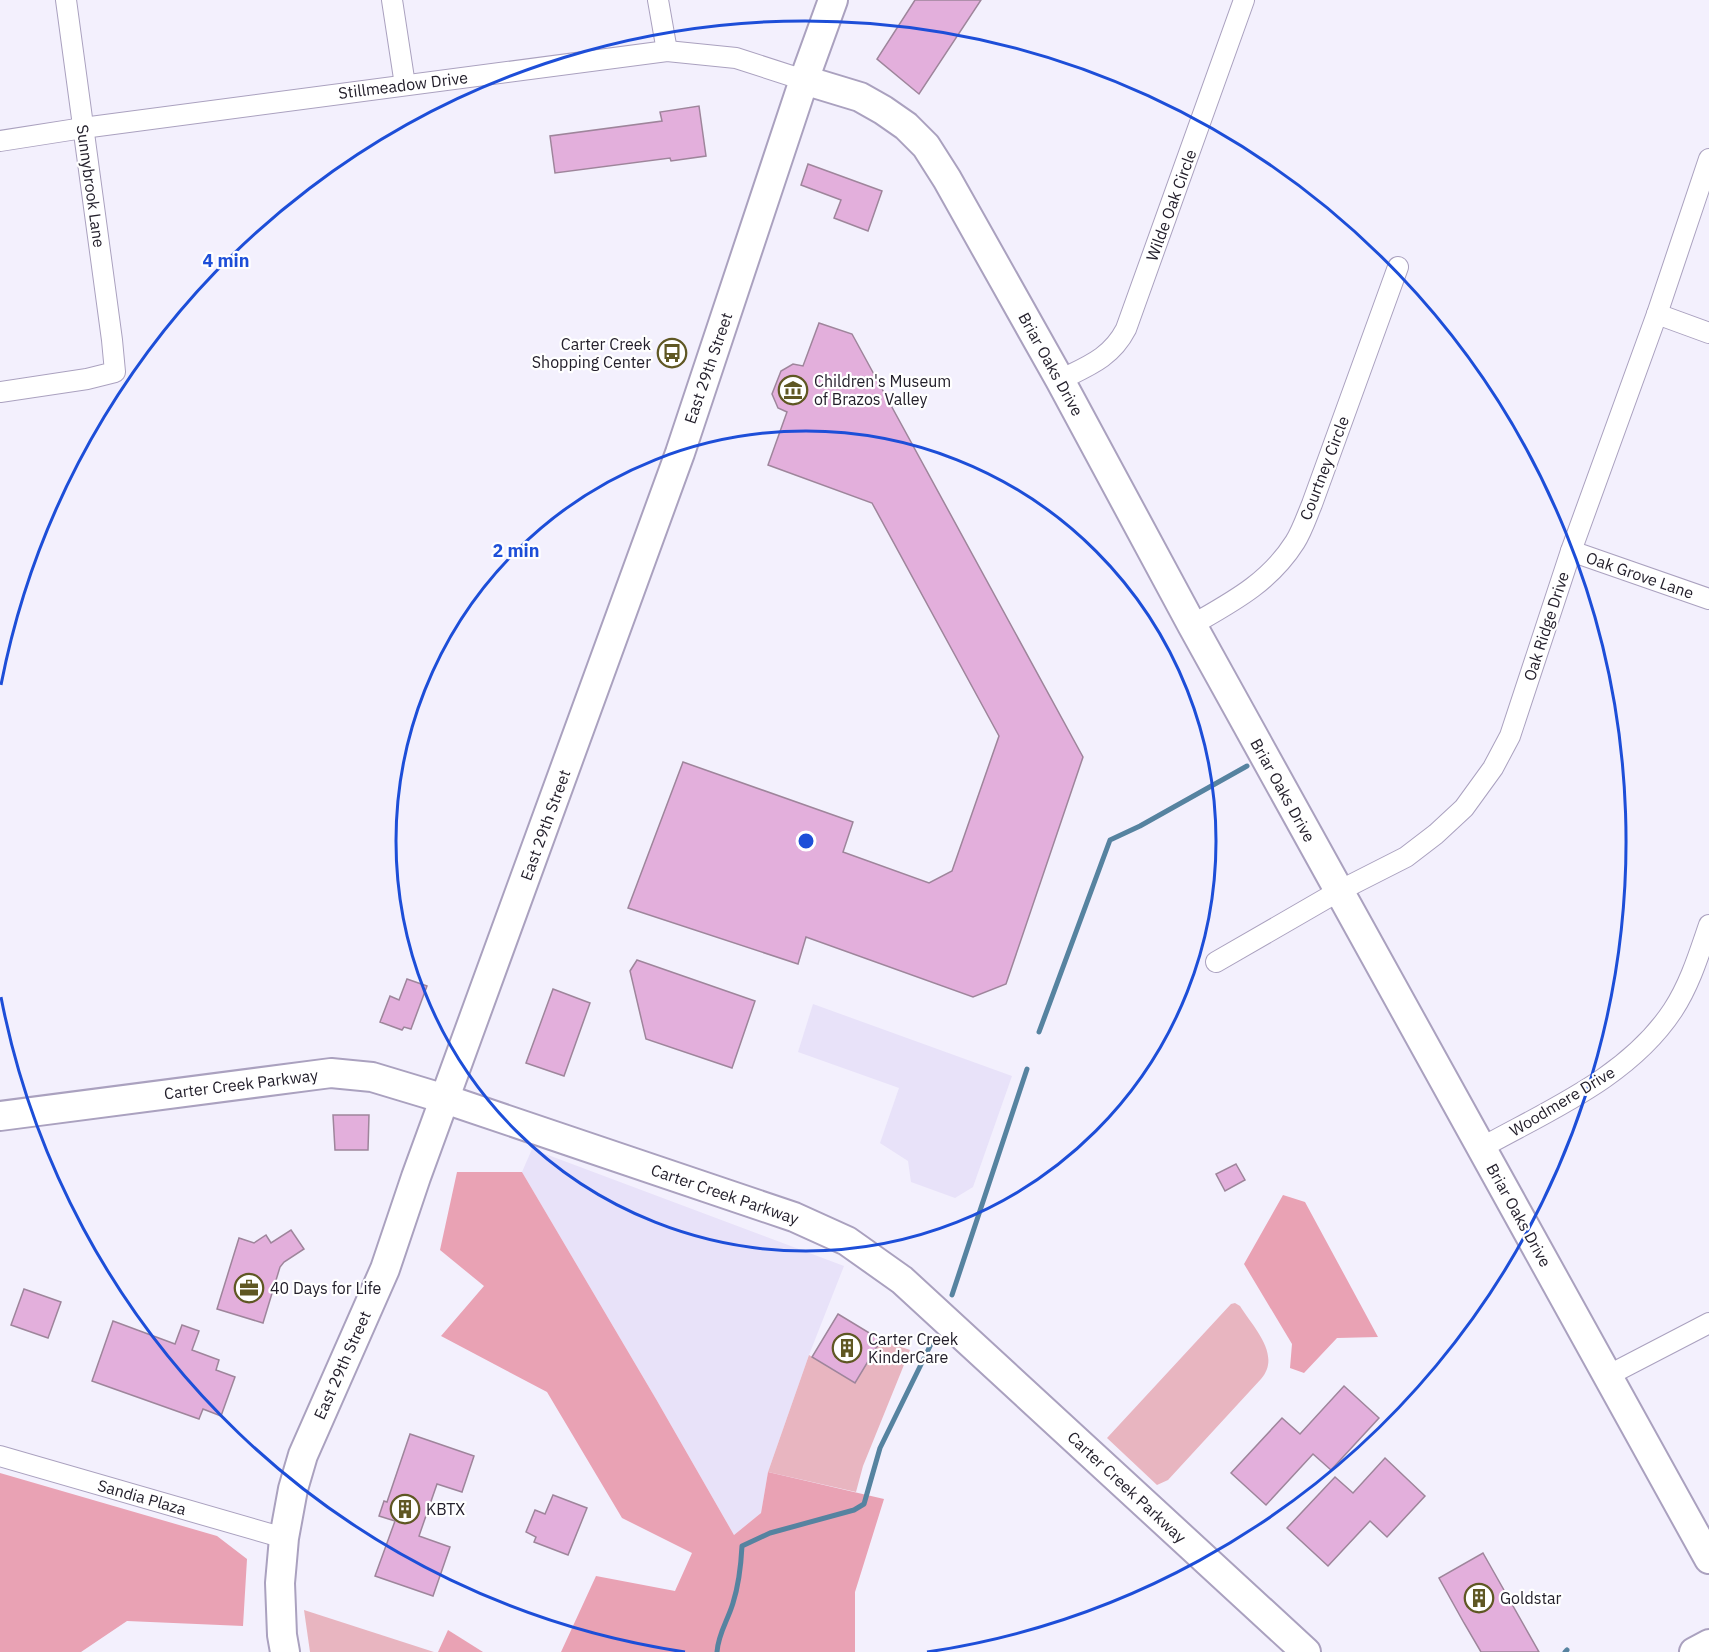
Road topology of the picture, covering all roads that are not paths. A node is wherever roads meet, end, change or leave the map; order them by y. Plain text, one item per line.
1 (66, 0) edge
2 (393, 0) edge
3 (658, 0) edge
4 (833, 0) edge
5 (1244, 0) edge
6 (668, 51) junction
7 (804, 80) junction
8 (405, 85) junction
9 (83, 128) junction
10 (0, 141) edge
11 (1709, 159) edge
12 (1398, 267) dead end
13 (1656, 314) junction
14 (1709, 333) edge
15 (1060, 380) junction
16 (0, 392) edge
17 (1571, 551) junction
18 (1709, 599) edge
19 (1192, 625) junction
20 (1339, 891) junction
21 (1709, 926) edge
22 (1216, 962) dead end
23 (446, 1099) junction
24 (0, 1116) edge
25 (1481, 1148) junction
26 (1709, 1323) edge
27 (1609, 1375) junction
28 (0, 1456) edge
29 (284, 1538) junction
30 (1709, 1559) edge
31 (1709, 1644) edge
32 (285, 1652) edge
33 (1306, 1652) edge
34 (1694, 1652) edge

1 - 9 street, Sunnybrook Lane
2 - 8 street
3 - 6 street
4 - 7 street, East 29th Street
5 - 15 street, Wilde Oak Circle
6 - 7 street, Stillmeadow Drive
6 - 8 street, Stillmeadow Drive
7 - 15 street, Briar Oaks Drive
7 - 23 street, East 29th Street
8 - 9 street, Stillmeadow Drive
9 - 10 street, Stillmeadow Drive
9 - 16 street, Sunnybrook Lane
11 - 13 street, Oak Ridge Drive
12 - 19 street, Courtney Circle
13 - 14 street
13 - 17 street, Oak Ridge Drive
15 - 19 street, Briar Oaks Drive
17 - 18 street, Oak Grove Lane
17 - 20 street, Oak Ridge Drive
19 - 20 street, Briar Oaks Drive
20 - 22 street, Oak Ridge Drive
20 - 25 street, Briar Oaks Drive
21 - 25 street, Woodmere Drive
23 - 24 street, Carter Creek Parkway
23 - 29 street, East 29th Street
23 - 33 street, Carter Creek Parkway
25 - 27 street, Briar Oaks Drive
26 - 27 street
27 - 30 street, Briar Oaks Drive
28 - 29 street, Sandia Plaza
29 - 32 street, East 29th Street
31 - 34 street

